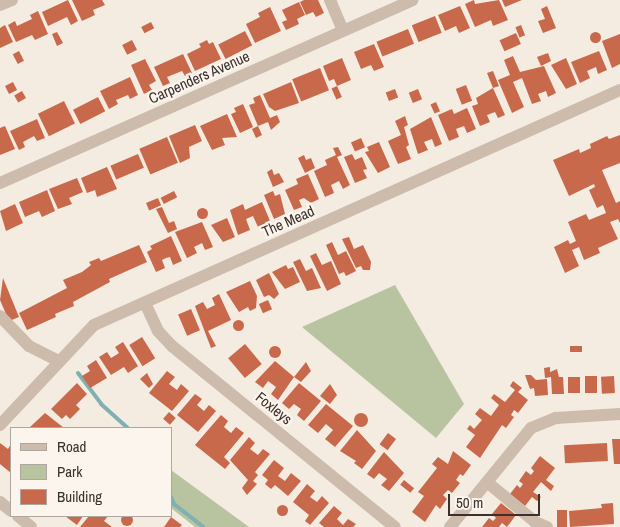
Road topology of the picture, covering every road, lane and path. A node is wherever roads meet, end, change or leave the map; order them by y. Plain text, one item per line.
1 (12, 0) edge
2 (330, 0) edge
3 (412, 0) edge
4 (0, 6) edge
5 (343, 30) junction
6 (620, 90) edge
7 (0, 183) edge
8 (146, 303) junction
9 (0, 316) edge
10 (60, 361) junction
11 (620, 414) edge
12 (2, 418) edge
13 (487, 482) junction
14 (19, 517) edge
15 (31, 527) edge
16 (395, 527) edge
17 (450, 527) edge
18 (547, 527) edge

1 - 4 street
2 - 5 street
3 - 5 street, Carpenders Avenue
5 - 7 street, Carpenders Avenue
6 - 8 street, The Mead
8 - 10 street, The Mead
8 - 16 street, Foxleys
9 - 10 street
10 - 12 street, The Mead
11 - 13 street
13 - 17 street
13 - 18 street
14 - 15 street

